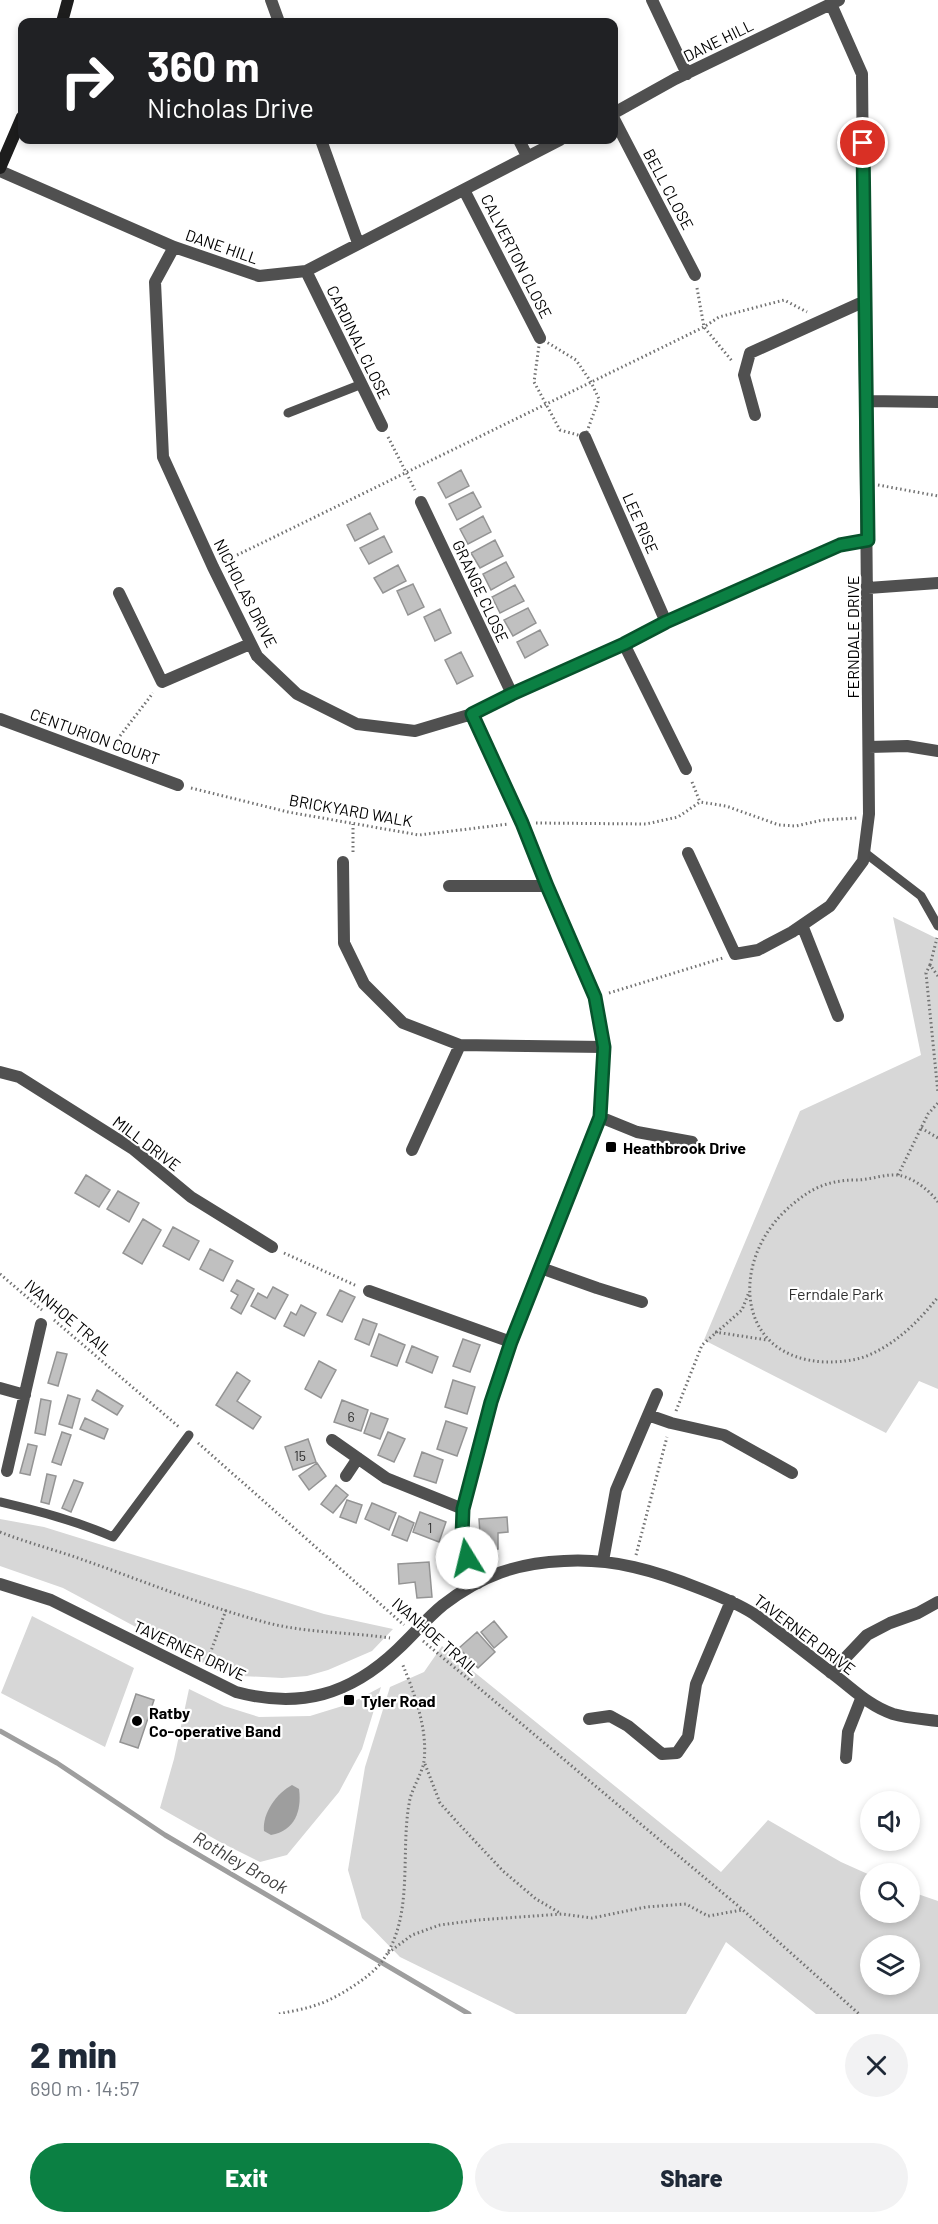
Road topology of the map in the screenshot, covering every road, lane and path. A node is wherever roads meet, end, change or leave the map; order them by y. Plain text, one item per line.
1 (68, 0) edge
2 (271, 0) edge
3 (652, 0) edge
4 (835, 2) edge
5 (63, 18) edge
6 (278, 18) edge
7 (687, 74) junction
8 (618, 111) edge
9 (18, 126) edge
10 (618, 127) edge
11 (322, 144) edge
12 (521, 144) edge
13 (552, 144) edge
14 (527, 156) junction
15 (0, 169) edge
16 (464, 190) junction
17 (358, 243) junction
18 (174, 247) junction
19 (306, 271) junction
20 (695, 275) joint
21 (865, 301) junction
22 (822, 321) junction
23 (704, 327) junction
24 (540, 338) junction
25 (744, 375) junction
26 (591, 382) junction
27 (362, 384) junction
28 (866, 401) junction
29 (938, 402) edge
30 (545, 404) junction
31 (288, 413) dead end
32 (755, 415) dead end
33 (382, 426) joint
34 (585, 437) junction
35 (405, 471) junction
36 (867, 483) junction
37 (938, 496) edge
38 (421, 502) joint
39 (868, 540) junction
40 (213, 567) junction
41 (938, 583) edge
42 (868, 588) junction
43 (119, 593) dead end
44 (666, 622) junction
45 (250, 644) junction
46 (624, 644) junction
47 (162, 682) junction
48 (512, 694) junction
49 (472, 714) junction
50 (0, 719) edge
51 (869, 747) junction
52 (938, 752) edge
53 (108, 758) junction
54 (686, 770) joint
55 (177, 785) joint
56 (700, 802) junction
57 (869, 818) junction
58 (522, 823) junction
59 (353, 824) junction
60 (864, 852) junction
61 (688, 854) dead end
62 (343, 862) joint
63 (449, 886) dead end
64 (547, 886) junction
65 (802, 925) junction
66 (938, 926) edge
67 (938, 934) edge
68 (735, 954) junction
69 (930, 965) junction
70 (938, 976) edge
71 (595, 997) junction
72 (838, 1016) dead end
73 (460, 1045) junction
74 (604, 1047) junction
75 (0, 1072) edge
76 (938, 1093) edge
77 (938, 1103) edge
78 (600, 1117) junction
79 (921, 1128) junction
80 (938, 1138) edge
81 (692, 1142) dead end
82 (412, 1150) dead end
83 (898, 1175) junction
84 (938, 1202) edge
85 (272, 1247) joint
86 (541, 1268) junction
87 (0, 1274) edge
88 (369, 1291) joint
89 (749, 1291) junction
90 (938, 1297) edge
91 (642, 1302) dead end
92 (43, 1318) joint
93 (54, 1320) dead end
94 (715, 1332) junction
95 (768, 1341) junction
96 (511, 1342) junction
97 (0, 1388) edge
98 (657, 1394) dead end
99 (25, 1395) junction
100 (648, 1415) junction
101 (671, 1423) junction
102 (189, 1435) junction
103 (332, 1440) dead end
104 (358, 1458) junction
105 (7, 1471) dead end
106 (792, 1473) dead end
107 (346, 1476) dead end
108 (0, 1502) edge
109 (463, 1509) junction
110 (0, 1532) edge
111 (603, 1561) junction
112 (633, 1565) junction
113 (478, 1582) junction
114 (0, 1584) edge
115 (731, 1601) junction
116 (938, 1602) edge
117 (226, 1610) junction
118 (410, 1637) junction
119 (396, 1651) junction
120 (831, 1673) junction
121 (201, 1676) junction
122 (861, 1699) junction
123 (590, 1719) dead end
124 (938, 1721) edge
125 (846, 1758) dead end
126 (424, 1762) junction
127 (743, 1910) junction
128 (562, 1914) junction
129 (386, 1954) junction
130 (279, 2014) edge
131 (859, 2014) edge

1 - 5 street
2 - 6 street
3 - 7 street
4 - 7 street, DANE HILL
4 - 21 street, FERNDALE DRIVE
7 - 8 street, DANE HILL
9 - 15 street
10 - 20 street, BELL CLOSE
11 - 17 street
12 - 14 street
13 - 14 street, DANE HILL
14 - 16 street, DANE HILL
15 - 18 street, DANE HILL
16 - 17 street, DANE HILL
16 - 24 street, CALVERTON CLOSE
17 - 19 street, DANE HILL
18 - 19 street, DANE HILL
18 - 40 street, NICHOLAS DRIVE
19 - 27 street, CARDINAL CLOSE
20 - 23 path
21 - 22 street
21 - 28 street, FERNDALE DRIVE
22 - 23 path
22 - 25 street
23 - 25 path
23 - 26 path
24 - 26 path
24 - 30 path
25 - 32 street
26 - 30 path
26 - 34 path
27 - 31 lane
27 - 33 street, CARDINAL CLOSE
28 - 29 street
28 - 36 street, FERNDALE DRIVE
30 - 34 path
30 - 35 path
33 - 35 path
34 - 44 street, LEE RISE
35 - 38 path
35 - 40 path
36 - 37 path
36 - 39 street, FERNDALE DRIVE
38 - 48 street, GRANGE CLOSE
39 - 42 street, FERNDALE DRIVE
39 - 44 street, NICHOLAS DRIVE
40 - 45 street, NICHOLAS DRIVE
41 - 42 street
42 - 51 street, FERNDALE DRIVE
43 - 47 street
44 - 46 street, NICHOLAS DRIVE
45 - 47 street
45 - 49 street, NICHOLAS DRIVE
46 - 48 street, NICHOLAS DRIVE
46 - 54 street
47 - 53 path
48 - 49 street, NICHOLAS DRIVE
49 - 58 street
50 - 53 street, CENTURION COURT
51 - 52 street
51 - 57 street, FERNDALE DRIVE
53 - 55 street, CENTURION COURT
54 - 56 path
55 - 59 path, BRICKYARD WALK
56 - 57 path
56 - 58 path, BRICKYARD WALK
57 - 60 street, FERNDALE DRIVE
58 - 59 path, BRICKYARD WALK
58 - 64 street
59 - 62 path
60 - 65 street, FERNDALE DRIVE
60 - 66 lane
61 - 68 street
62 - 73 street
63 - 64 street
64 - 71 street
65 - 68 street, FERNDALE DRIVE
65 - 72 street
67 - 69 path
68 - 71 path
69 - 70 path
69 - 76 path
71 - 74 street
73 - 74 street
73 - 82 street
74 - 78 street
75 - 85 street, MILL DRIVE
77 - 79 path
78 - 81 street
78 - 86 street
79 - 80 path
79 - 83 path
83 - 84 path
83 - 89 path
85 - 88 path
86 - 91 street
86 - 96 street
87 - 92 path, IVANHOE TRAIL
88 - 96 street
89 - 94 path
89 - 95 path
90 - 95 path
92 - 99 street
93 - 102 path, IVANHOE TRAIL
94 - 95 path
94 - 101 path
96 - 109 street
97 - 99 street
98 - 100 street
99 - 105 street
100 - 101 street
100 - 111 street
101 - 106 street
101 - 112 path
102 - 108 lane
102 - 118 path, IVANHOE TRAIL
103 - 104 street
104 - 107 street
104 - 109 street
109 - 113 street
110 - 117 path
111 - 112 street, TAVERNER DRIVE
111 - 113 street, TAVERNER DRIVE
112 - 115 street, TAVERNER DRIVE
113 - 118 street, TAVERNER DRIVE
114 - 121 street, TAVERNER DRIVE
115 - 120 street, TAVERNER DRIVE
115 - 123 street
116 - 120 street
117 - 118 path
117 - 121 path
118 - 119 street, TAVERNER DRIVE
118 - 127 path, IVANHOE TRAIL
119 - 121 street, TAVERNER DRIVE
119 - 126 path
120 - 122 street, TAVERNER DRIVE
122 - 124 street, TAVERNER DRIVE
122 - 125 street
126 - 128 path
126 - 129 path
127 - 128 path
127 - 131 path, IVANHOE TRAIL
128 - 129 path
129 - 130 path

